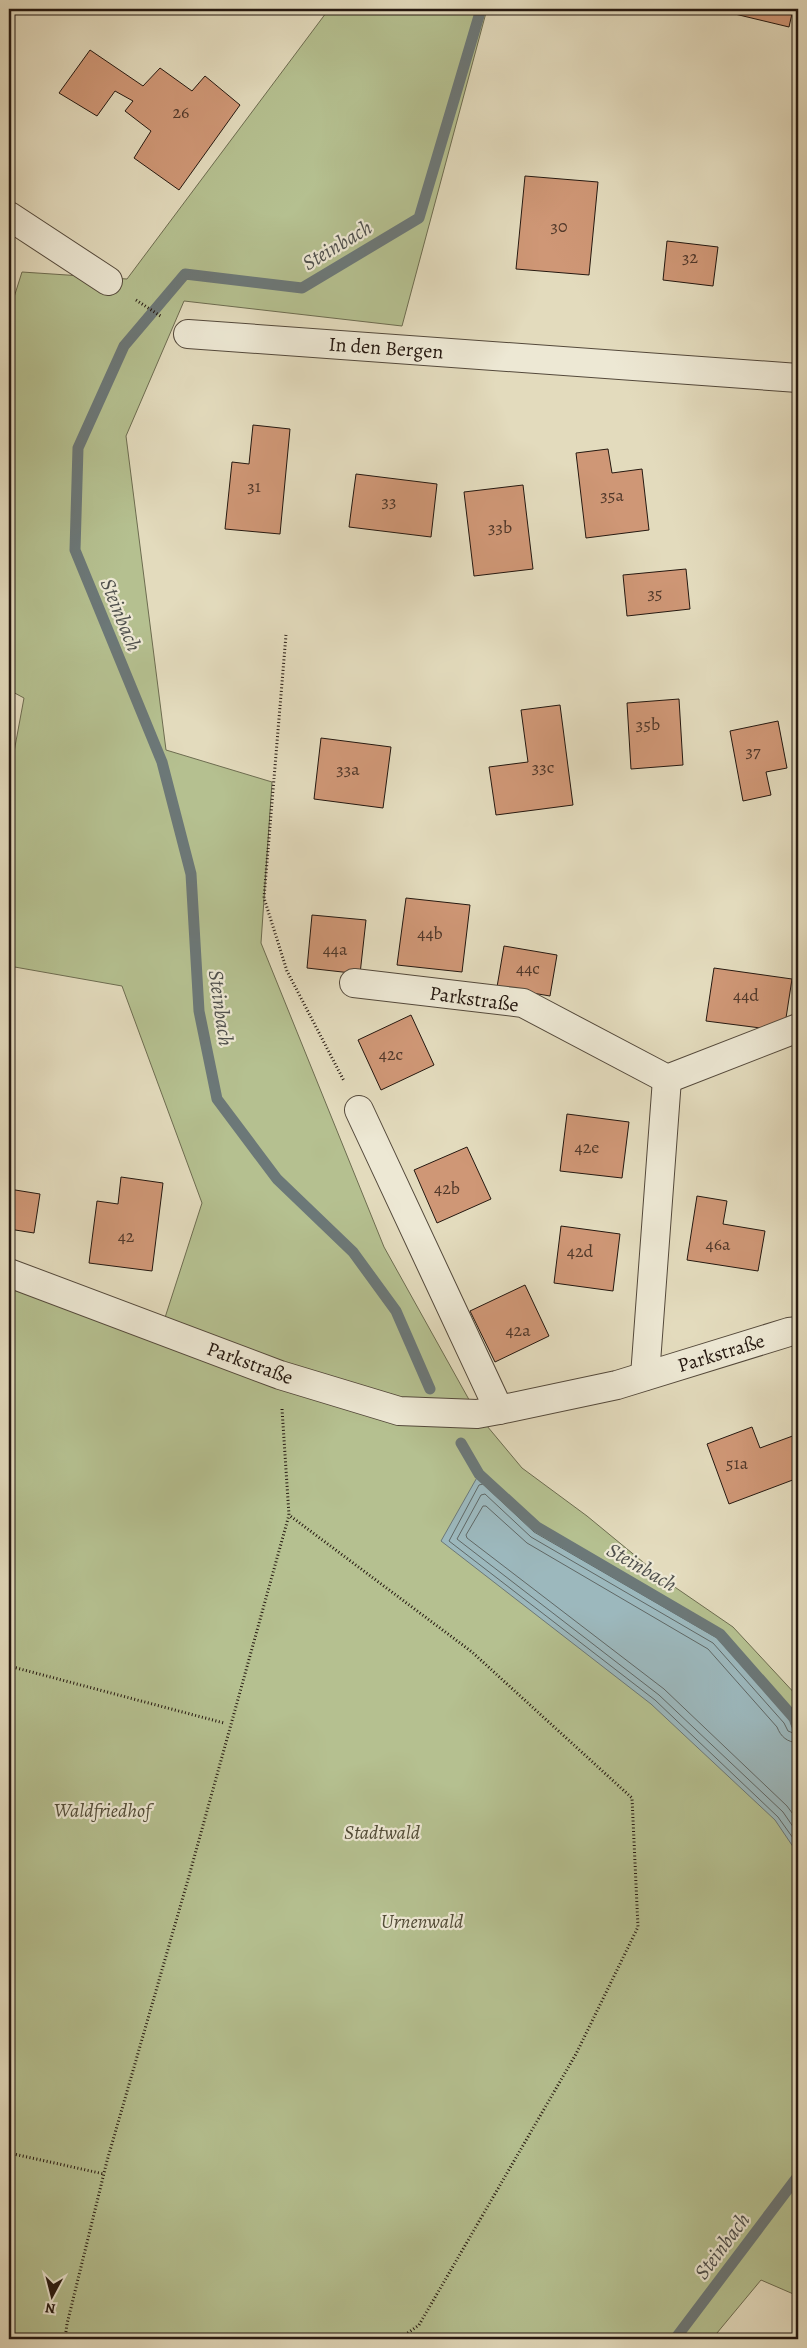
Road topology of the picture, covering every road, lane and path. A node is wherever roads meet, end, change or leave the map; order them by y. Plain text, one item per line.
1 (9, 216) edge
2 (108, 281) joint
3 (188, 334) joint
4 (798, 378) edge
5 (286, 635) dead end
6 (354, 983) dead end
7 (798, 1028) edge
8 (667, 1079) junction
9 (359, 1110) joint
10 (9, 1273) edge
11 (798, 1331) edge
12 (280, 1375) junction
13 (645, 1376) junction
14 (499, 1410) junction
15 (289, 1514) junction
16 (9, 1666) edge
17 (224, 1723) dead end
18 (9, 2152) edge
19 (104, 2174) junction
20 (66, 2339) edge
21 (398, 2339) edge

1 - 2 street
2 - 3 path
3 - 4 street, In den Bergen
5 - 9 path
6 - 8 street, Parkstraße
7 - 8 street
8 - 13 street, Parkstraße
9 - 14 street
10 - 12 street, Parkstraße
11 - 13 street, Parkstraße
12 - 14 street, Parkstraße
12 - 15 path
13 - 14 street, Parkstraße
15 - 19 path
15 - 21 path
16 - 17 path
18 - 19 path
19 - 20 path

